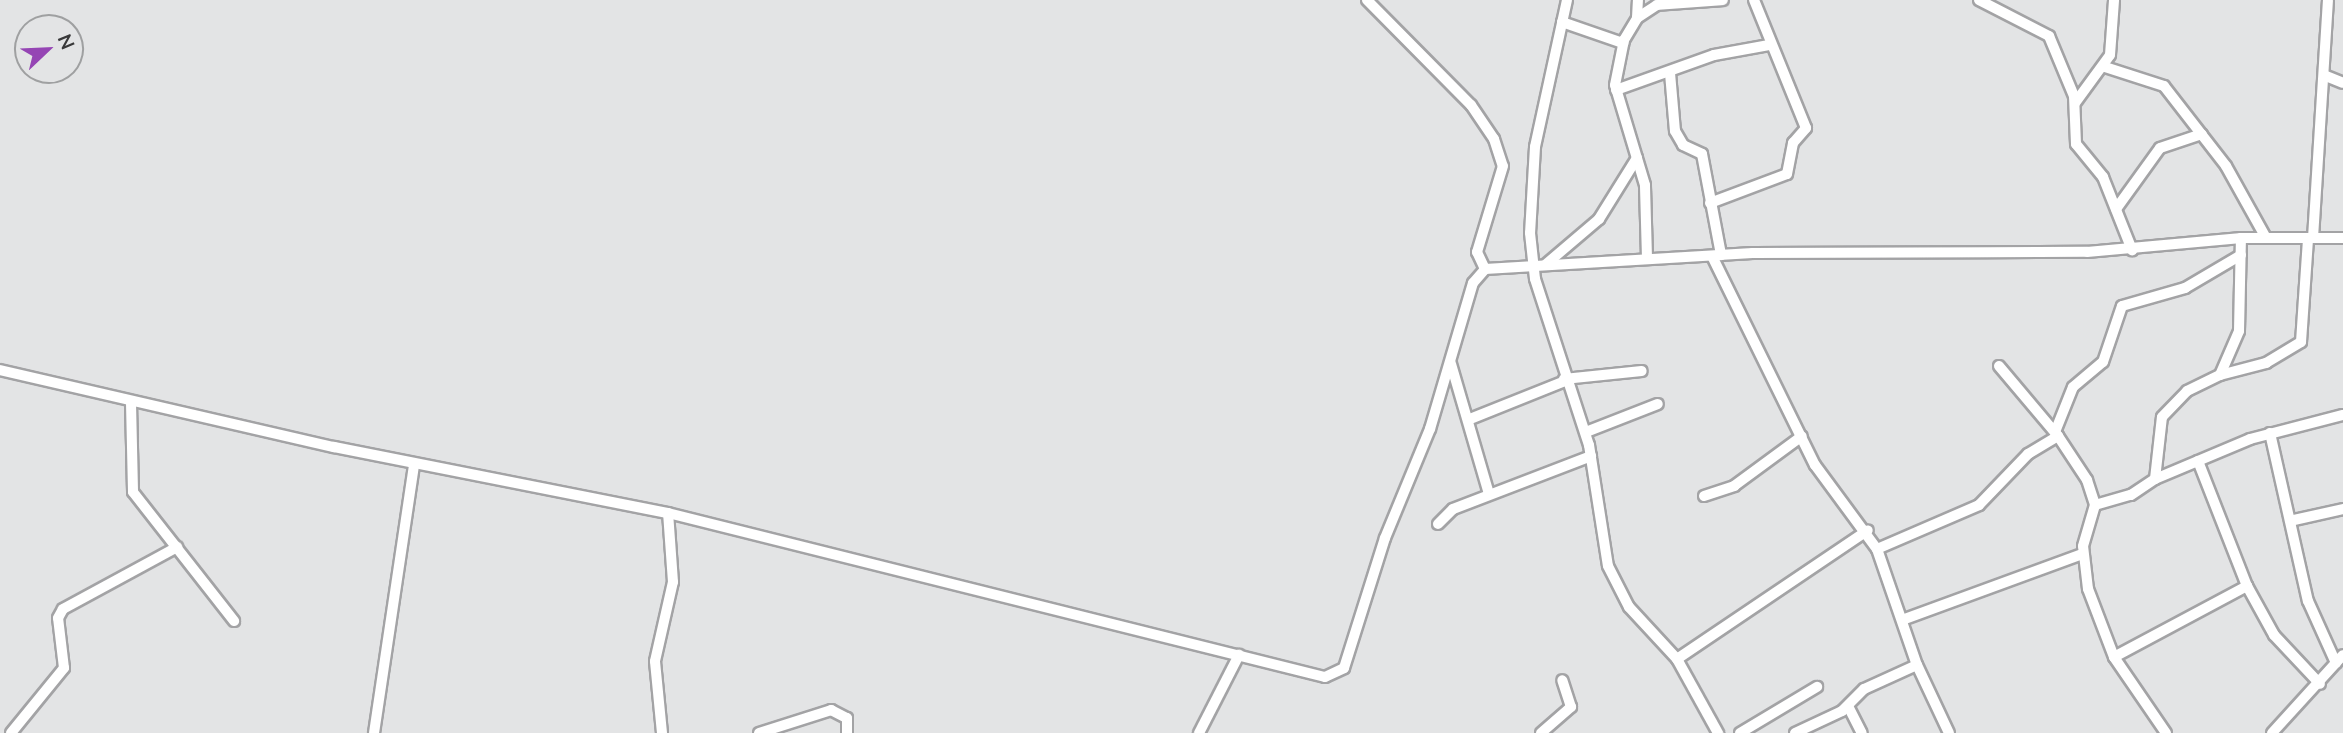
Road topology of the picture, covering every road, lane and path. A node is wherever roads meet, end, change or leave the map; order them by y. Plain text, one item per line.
1 (1367, 0) edge
2 (1567, 0) edge
3 (1638, 0) edge
4 (1723, 0) edge
5 (1754, 0) edge
6 (1979, 0) edge
7 (2114, 0) edge
8 (2328, 0) edge
9 (1691, 2) edge
10 (1637, 18) junction
11 (1562, 22) junction
12 (1623, 43) junction
13 (1769, 45) junction
14 (2105, 67) junction
15 (1670, 73) junction
16 (2326, 76) junction
17 (2343, 83) edge
18 (1616, 90) junction
19 (2074, 105) junction
20 (2202, 134) junction
21 (1637, 158) junction
22 (1710, 203) junction
23 (2116, 209) junction
24 (2241, 238) junction
25 (2266, 238) junction
26 (2310, 238) junction
27 (2343, 238) edge
28 (2132, 250) junction
29 (1717, 255) junction
30 (2241, 256) junction
31 (1647, 258) junction
32 (1545, 265) junction
33 (1533, 266) junction
34 (1486, 269) junction
35 (1451, 364) junction
36 (1999, 366) dead end
37 (0, 370) edge
38 (1642, 371) dead end
39 (2220, 375) junction
40 (1564, 380) junction
41 (131, 403) junction
42 (1658, 404) dead end
43 (2343, 415) edge
44 (1470, 419) junction
45 (1586, 432) junction
46 (2270, 433) junction
47 (2057, 434) junction
48 (1802, 436) junction
49 (1591, 456) junction
50 (2198, 461) junction
51 (414, 464) junction
52 (2155, 479) junction
53 (1489, 494) junction
54 (1704, 496) dead end
55 (2095, 505) junction
56 (2343, 509) edge
57 (668, 513) junction
58 (2294, 520) junction
59 (1438, 524) dead end
60 (1868, 530) junction
61 (177, 547) junction
62 (1877, 549) junction
63 (2082, 554) junction
64 (2247, 586) junction
65 (1902, 620) junction
66 (234, 621) dead end
67 (1239, 654) junction
68 (2114, 657) junction
69 (1677, 659) junction
70 (2340, 659) edge
71 (1917, 666) junction
72 (1562, 680) dead end
73 (2320, 684) junction
74 (1817, 687) dead end
75 (1848, 706) junction
76 (12, 733) edge
77 (374, 733) edge
78 (662, 733) edge
79 (758, 733) edge
80 (847, 733) edge
81 (1199, 733) edge
82 (1541, 733) edge
83 (1718, 733) edge
84 (1740, 733) edge
85 (1796, 733) edge
86 (1862, 733) edge
87 (1949, 733) edge
88 (2166, 733) edge
89 (2272, 733) edge

1 - 34 street
2 - 11 street
3 - 10 street
4 - 9 street
5 - 13 street
6 - 19 street
7 - 14 street
8 - 16 street
9 - 10 street
10 - 12 street
11 - 12 street
11 - 33 street
12 - 18 street
13 - 15 street
13 - 22 street
14 - 19 street
14 - 20 street
15 - 18 street
15 - 22 street
16 - 17 street
16 - 26 street
18 - 21 street
19 - 23 street
20 - 23 street
20 - 25 street
21 - 31 street
21 - 32 street
22 - 29 street
23 - 28 street
24 - 25 street
24 - 28 street
24 - 30 street
25 - 26 street
26 - 27 street
26 - 39 street
28 - 29 street
29 - 31 street
29 - 48 street
30 - 39 street
30 - 47 street
31 - 32 street
32 - 33 street
33 - 34 street
33 - 40 street
34 - 35 street
35 - 44 street
35 - 67 street
36 - 47 street
37 - 41 street
38 - 40 street
39 - 52 street
40 - 44 street
40 - 45 street
41 - 51 street
41 - 61 street
42 - 45 street
43 - 46 street
44 - 53 street
45 - 49 street
46 - 50 street
46 - 58 street
47 - 55 street
47 - 62 street
48 - 54 street
48 - 60 street
49 - 53 street
49 - 69 street
50 - 52 street
50 - 64 street
51 - 57 street
51 - 77 street
52 - 55 street
53 - 59 street
55 - 63 street
56 - 58 street
57 - 67 street
57 - 78 street
58 - 70 street
60 - 62 street
60 - 69 street
61 - 66 street
61 - 76 street
62 - 65 street
63 - 65 street
63 - 68 street
64 - 68 street
64 - 73 street
65 - 71 street
67 - 81 street
68 - 88 street
69 - 83 street
70 - 73 street
71 - 75 street
71 - 87 street
72 - 82 street
73 - 89 street
74 - 84 street
75 - 85 street
75 - 86 street
79 - 80 street

